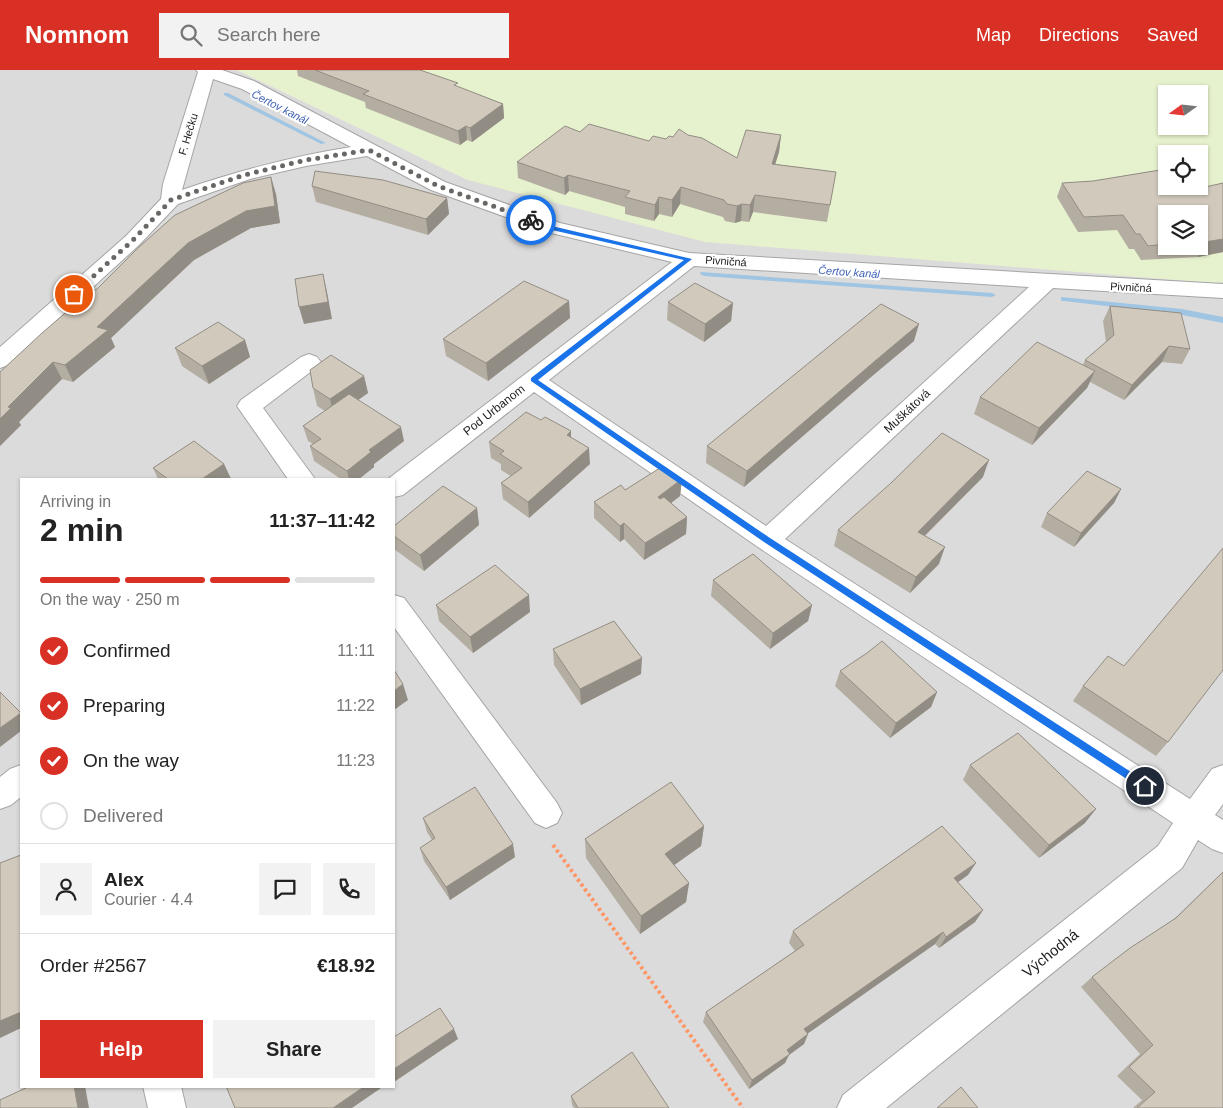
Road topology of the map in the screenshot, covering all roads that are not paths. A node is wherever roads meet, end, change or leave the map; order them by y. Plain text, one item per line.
1 (206, 71) edge
2 (369, 150) junction
3 (171, 200) junction
4 (689, 259) junction
5 (1047, 282) junction
6 (1223, 291) edge
7 (0, 360) edge
8 (309, 362) dead end
9 (533, 380) junction
10 (301, 478) edge
11 (395, 487) edge
12 (767, 540) junction
13 (395, 607) edge
14 (1223, 779) edge
15 (20, 780) edge
16 (0, 796) edge
17 (546, 813) road end
18 (1194, 818) junction
19 (1223, 838) edge
20 (162, 1088) edge
21 (167, 1108) edge
22 (856, 1108) edge

1 - 2 street, Pivničná
1 - 3 street, F. Hečku
2 - 3 street
2 - 4 street, Pivničná
3 - 7 street
4 - 5 street, Pivničná
4 - 9 street, Pod Urbanom
5 - 6 street, Pivničná
5 - 12 street, Muškátová
8 - 10 street
9 - 11 street, Pod Urbanom
9 - 12 street
12 - 18 street
13 - 17 street
14 - 18 street, Východná
15 - 16 street
18 - 19 street
18 - 22 street, Východná
20 - 21 street

